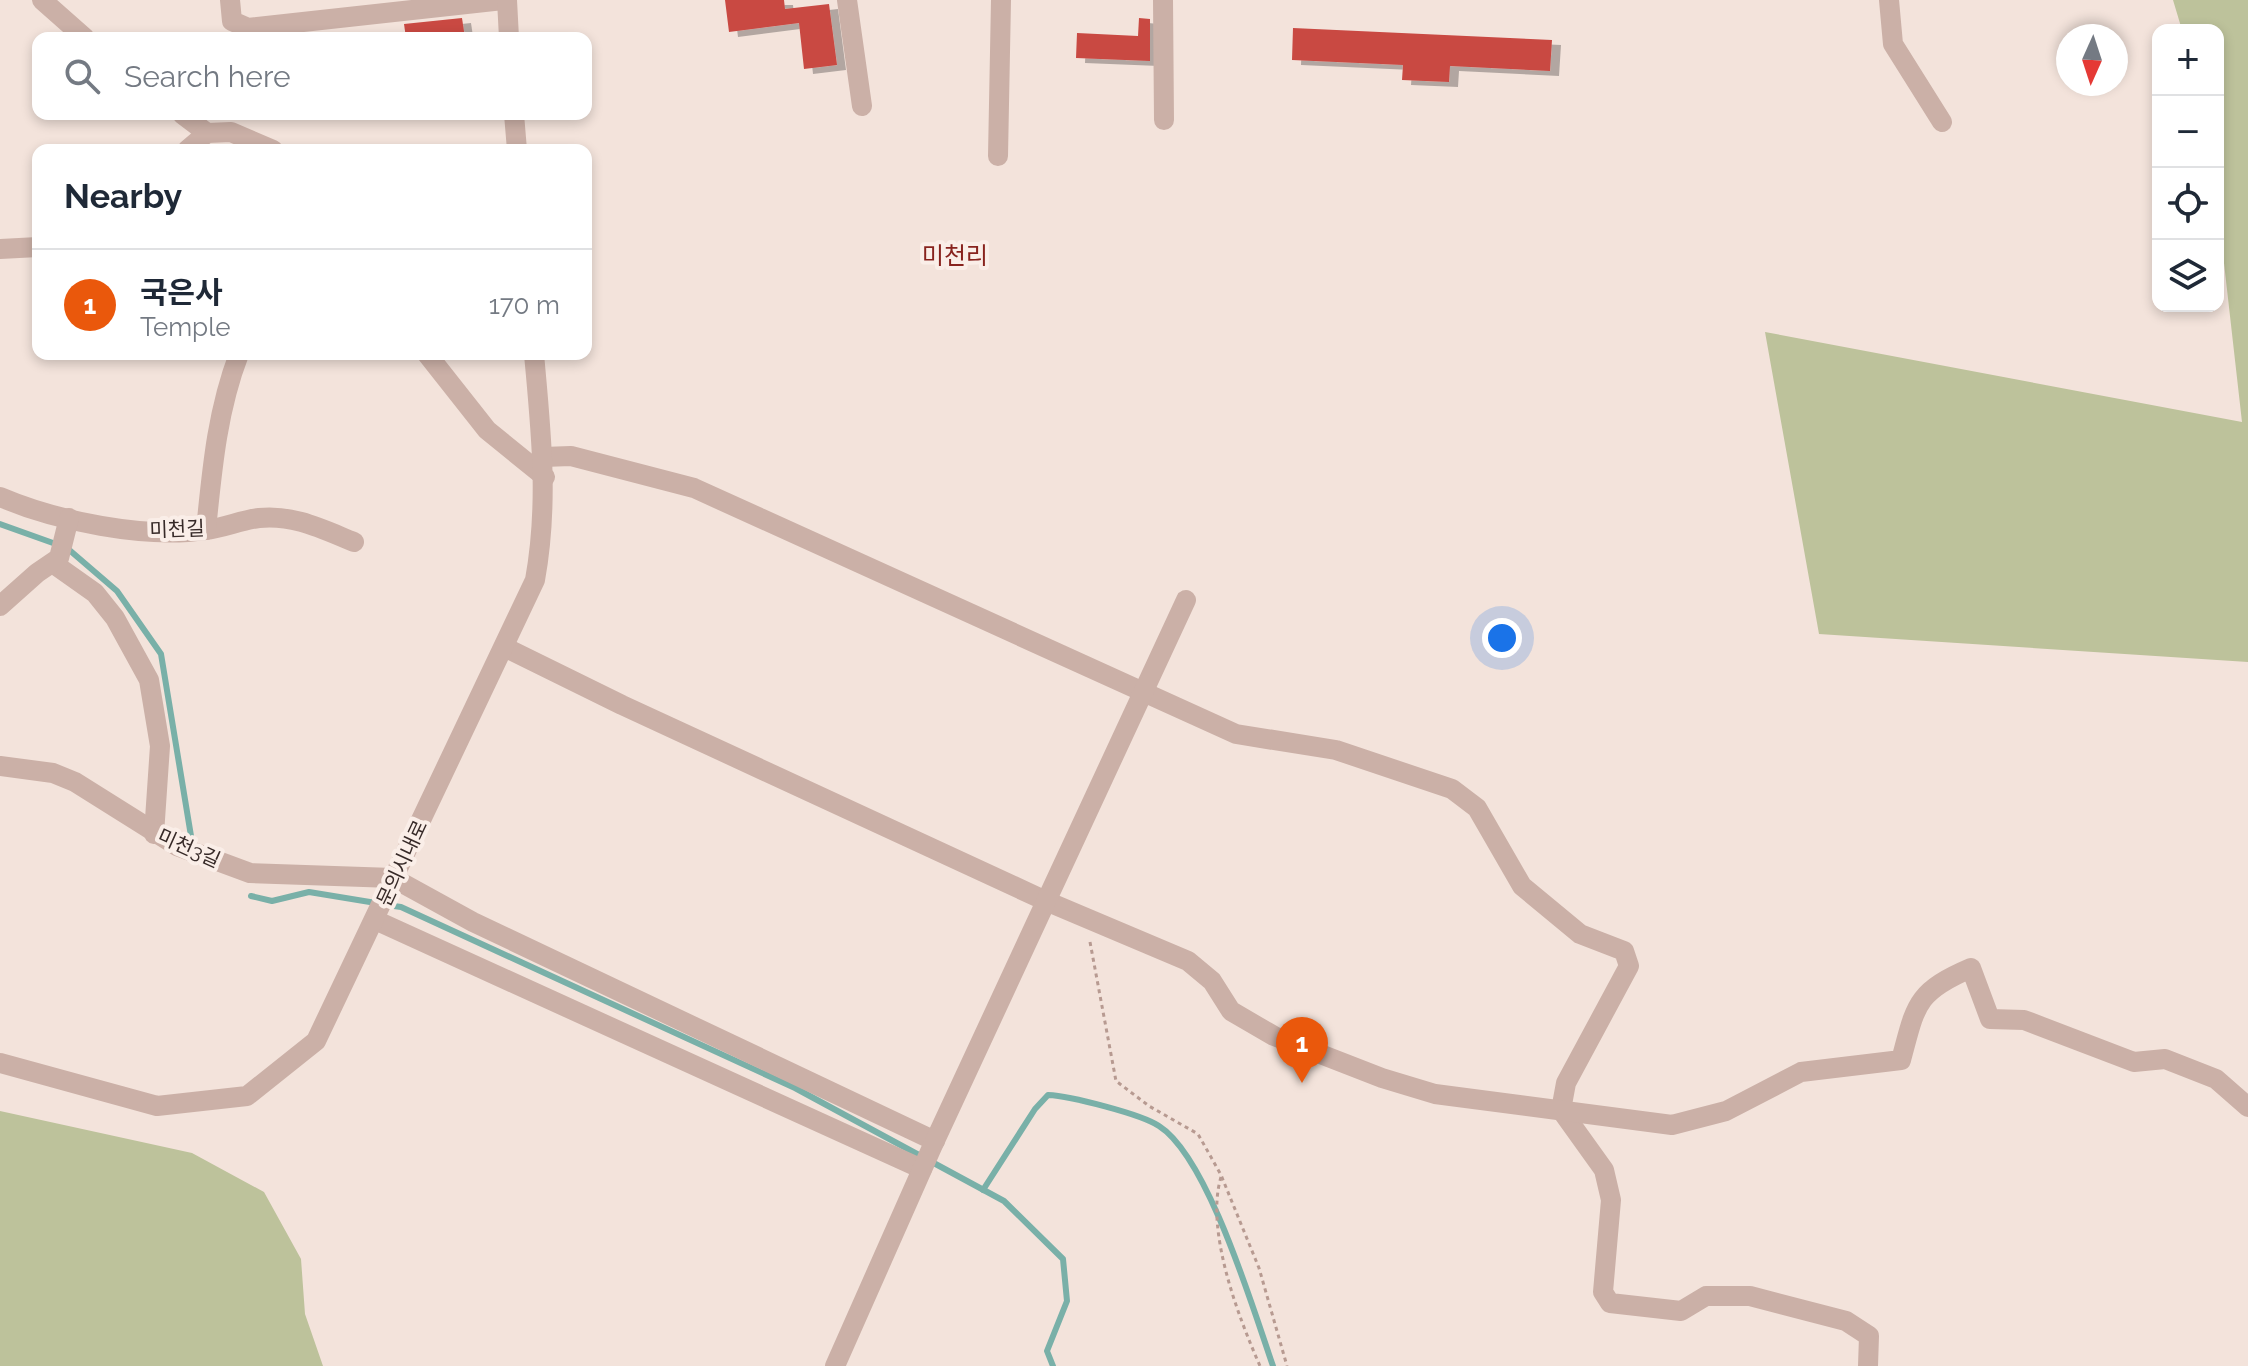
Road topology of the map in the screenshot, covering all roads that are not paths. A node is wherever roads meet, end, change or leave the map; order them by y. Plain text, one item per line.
1 (42, 0) edge
2 (230, 0) edge
3 (505, 0) edge
4 (847, 0) edge
5 (1001, 0) edge
6 (1163, 0) edge
7 (1889, 0) edge
8 (359, 8) edge
9 (78, 32) edge
10 (508, 32) edge
11 (862, 106) dead end
12 (190, 120) edge
13 (514, 120) edge
14 (1164, 120) dead end
15 (1942, 122) dead end
16 (207, 133) junction
17 (194, 144) edge
18 (259, 144) edge
19 (516, 144) edge
20 (998, 156) dead end
21 (32, 247) edge
22 (0, 249) edge
23 (237, 360) edge
24 (432, 360) edge
25 (535, 360) edge
26 (544, 467) junction
27 (0, 497) edge
28 (68, 524) junction
29 (206, 530) junction
30 (354, 542) dead end
31 (56, 561) junction
32 (1186, 600) dead end
33 (0, 606) edge
34 (504, 647) junction
35 (1144, 692) junction
36 (0, 766) edge
37 (154, 834) junction
38 (391, 885) junction
39 (1046, 901) junction
40 (377, 916) junction
41 (0, 1063) edge
42 (2248, 1107) edge
43 (1561, 1110) junction
44 (928, 1155) junction
45 (835, 1366) edge
46 (1868, 1366) edge

1 - 9 street
2 - 8 street
3 - 8 street
3 - 10 street
4 - 11 street
5 - 20 street
6 - 14 street
7 - 15 street
12 - 16 street
13 - 19 street
16 - 17 street
16 - 18 street
21 - 22 street
23 - 29 street
24 - 26 street
25 - 26 street, 문의시내로
26 - 34 street, 문의시내로
26 - 35 street
27 - 28 street, 미천길
28 - 29 street, 미천길
28 - 31 street
29 - 30 street, 미천길
31 - 33 street
31 - 37 street
32 - 35 street
34 - 38 street, 문의시내로
34 - 39 street
35 - 39 street
35 - 43 street
36 - 37 street, 미천3길
37 - 38 street, 미천3길
38 - 40 street, 문의시내로
38 - 44 street
39 - 43 street
39 - 44 street
40 - 41 street, 문의시내로
40 - 44 street
42 - 43 street
43 - 46 street
44 - 45 street

